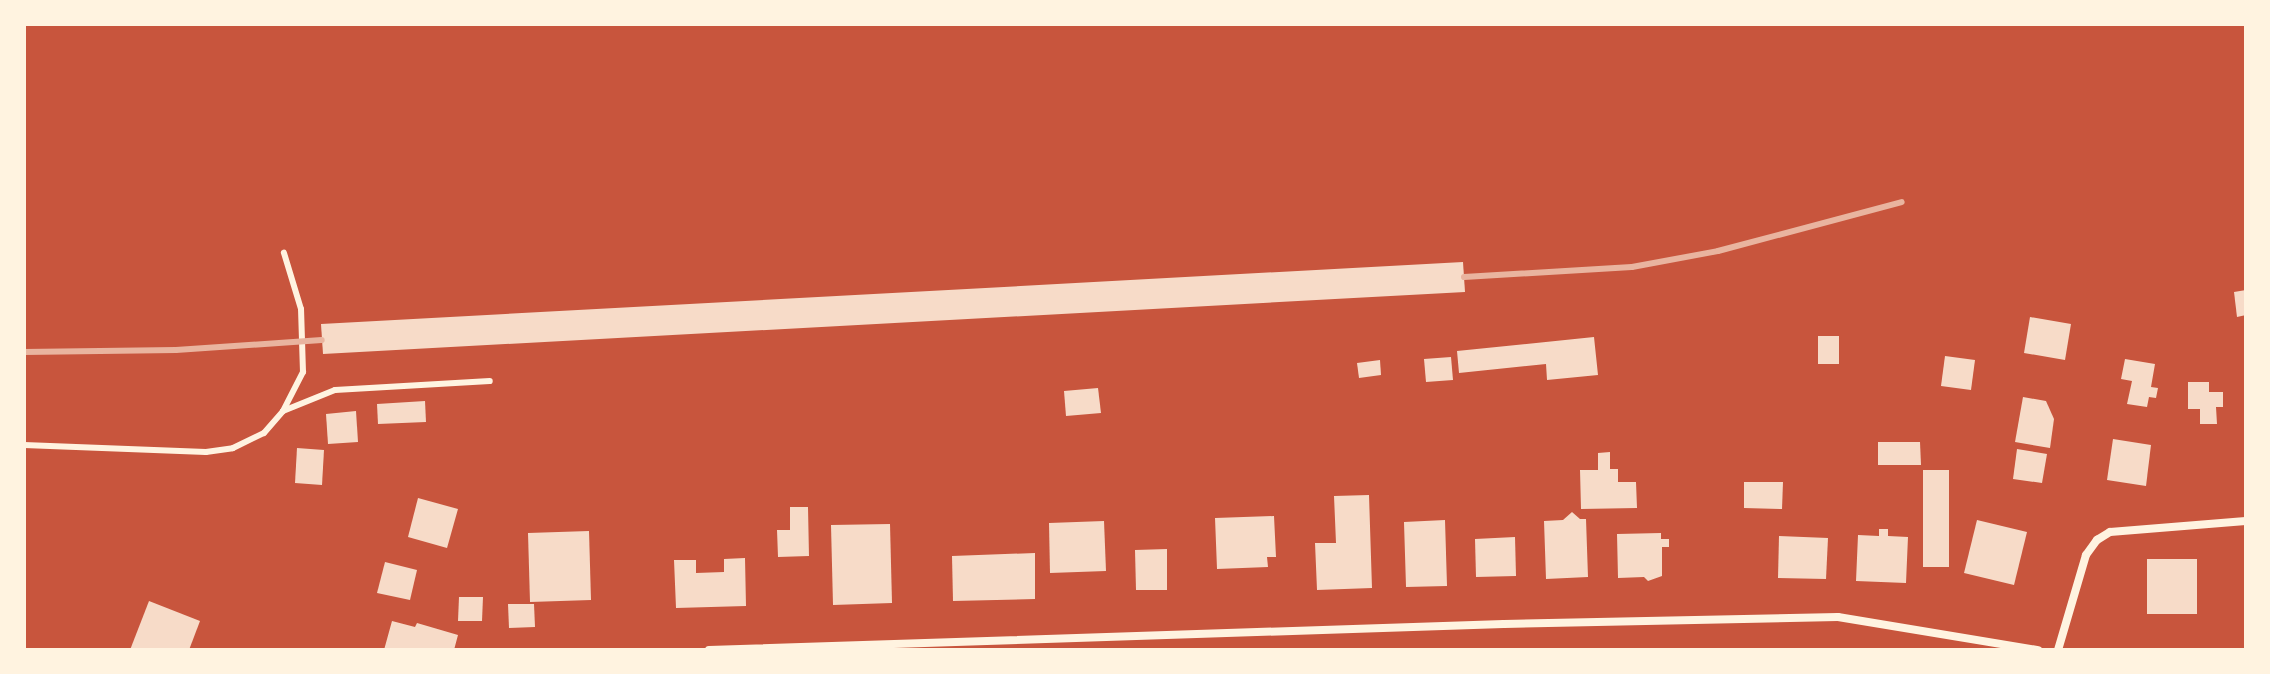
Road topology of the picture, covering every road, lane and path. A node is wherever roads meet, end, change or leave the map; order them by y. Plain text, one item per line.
1 (284, 253) dead end
2 (490, 381) dead end
3 (283, 411) junction
4 (24, 445) edge
5 (2246, 521) edge
6 (709, 650) edge
7 (2038, 650) edge
8 (2058, 650) edge

1 - 3 lane
2 - 3 lane
3 - 4 lane
5 - 8 street
6 - 7 street

